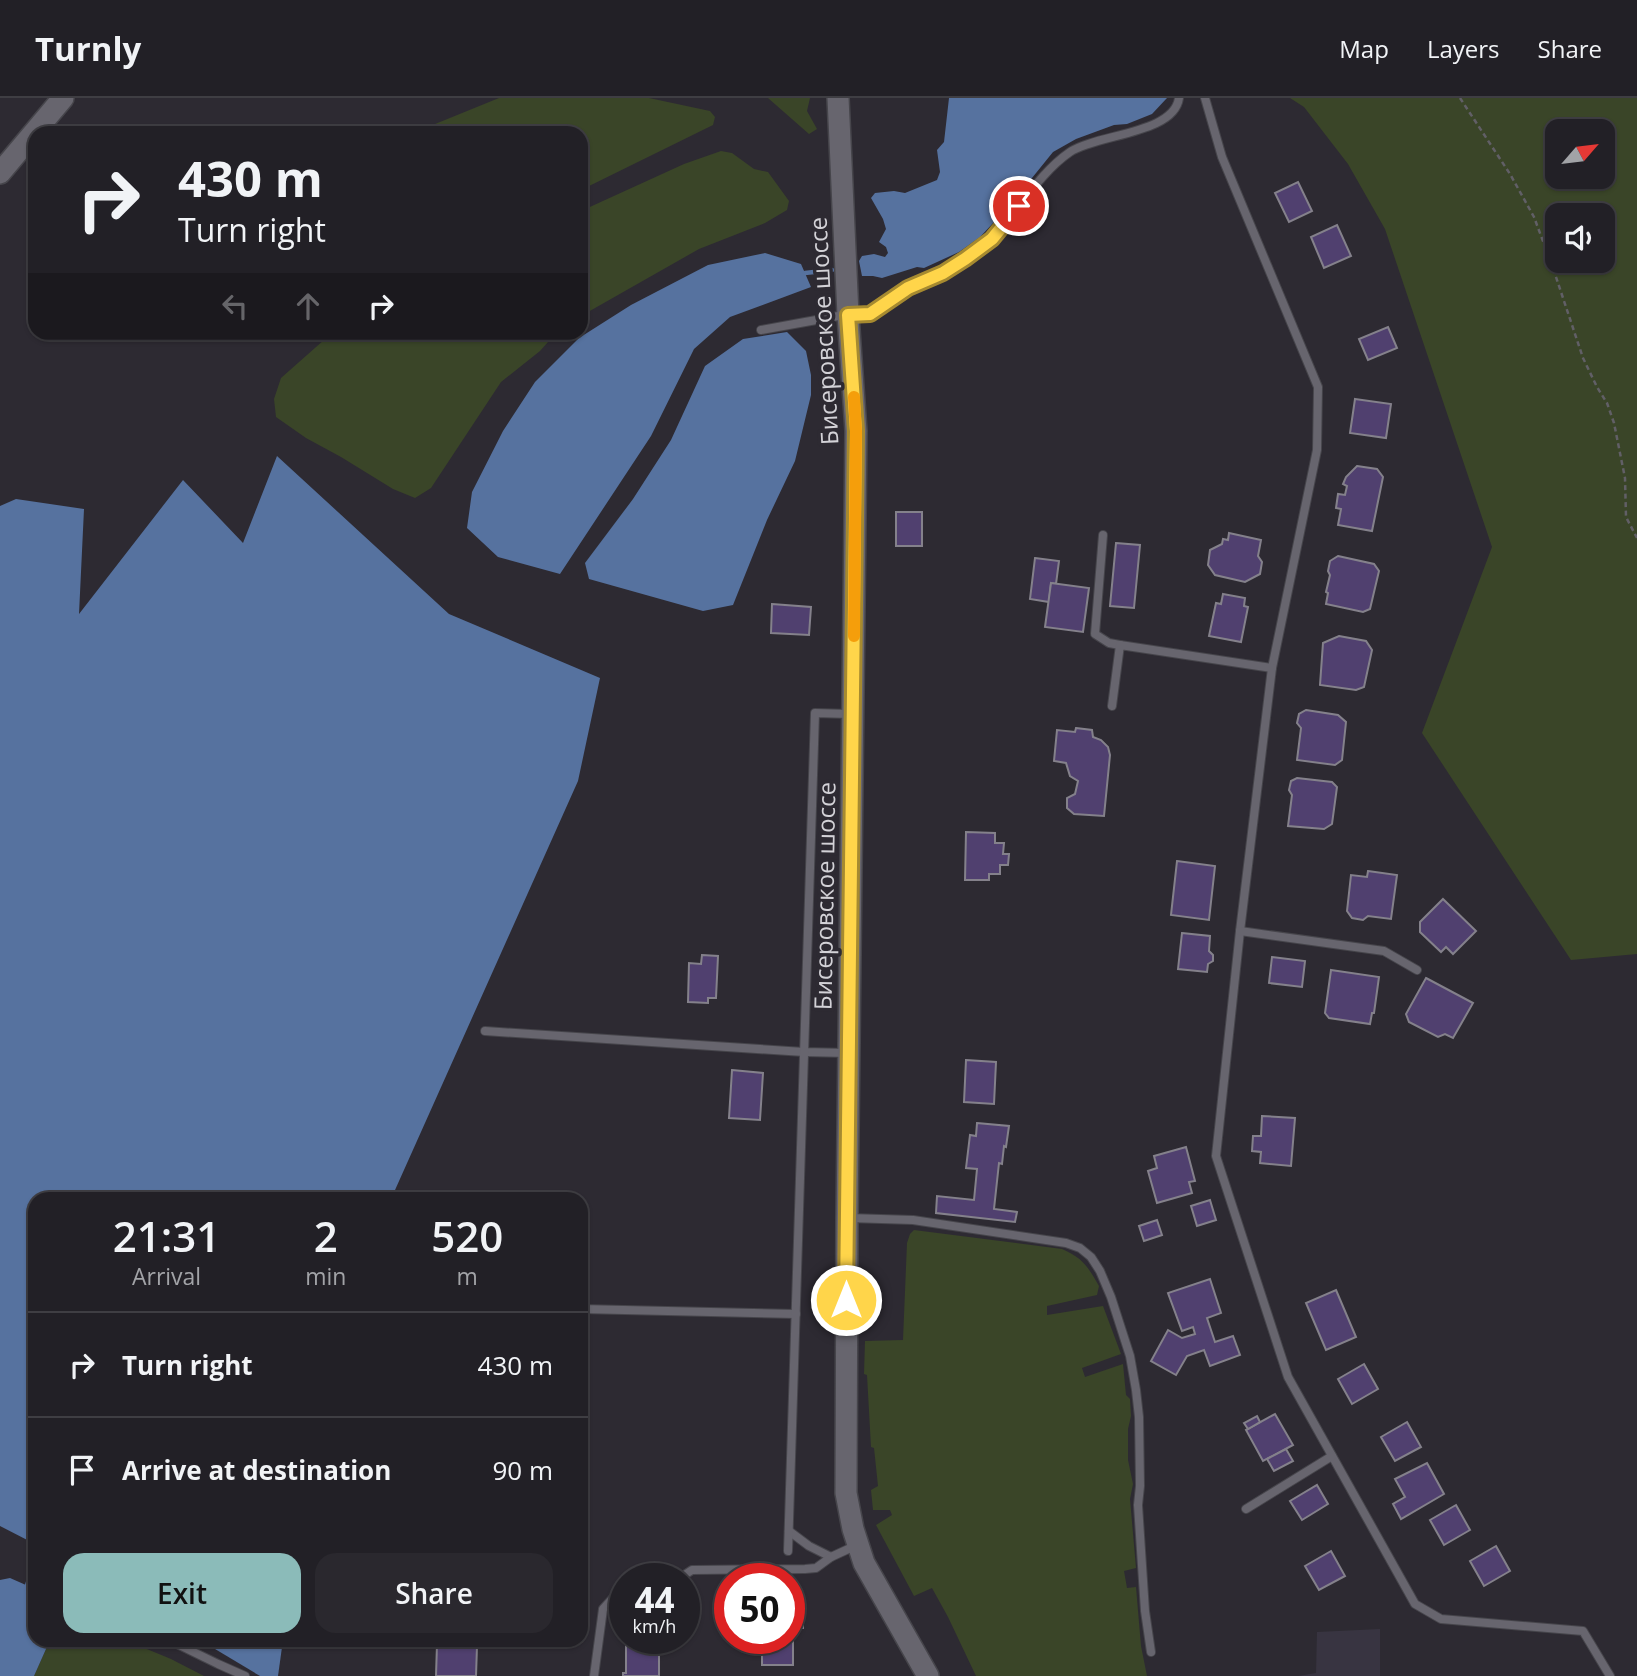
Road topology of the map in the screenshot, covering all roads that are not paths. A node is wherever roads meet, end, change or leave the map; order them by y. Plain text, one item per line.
1 (63, 98) edge
2 (838, 98) edge
3 (1179, 98) edge
4 (1205, 98) edge
5 (39, 126) edge
6 (28, 140) edge
7 (0, 173) edge
8 (848, 315) junction
9 (761, 330) dead end
10 (1103, 535) dead end
11 (1120, 645) junction
12 (1272, 668) junction
13 (1112, 706) dead end
14 (853, 714) junction
15 (1240, 932) junction
16 (1417, 970) dead end
17 (485, 1031) dead end
18 (804, 1052) junction
19 (848, 1053) junction
20 (846, 1218) junction
21 (588, 1309) edge
22 (796, 1314) junction
23 (1332, 1455) junction
24 (1246, 1509) dead end
25 (789, 1531) junction
26 (858, 1545) junction
27 (788, 1552) dead end
28 (831, 1557) junction
29 (700, 1570) edge
30 (609, 1602) edge
31 (183, 1647) edge
32 (1151, 1652) dead end
33 (245, 1676) edge
34 (594, 1676) edge
35 (928, 1676) edge
36 (1610, 1676) edge

1 - 5 main road
2 - 8 main road, Бисеровское шоссе
3 - 8 lane
4 - 12 lane
6 - 7 main road
8 - 9 lane
8 - 14 main road, Бисеровское шоссе
10 - 11 lane
11 - 12 lane
11 - 13 lane
12 - 15 lane
14 - 18 lane
14 - 19 main road, Бисеровское шоссе
15 - 16 lane
15 - 23 lane
17 - 18 lane
18 - 19 lane
18 - 22 lane
19 - 20 main road, Бисеровское шоссе
20 - 26 main road, Бисеровское шоссе
20 - 32 lane
21 - 22 lane
22 - 25 lane
23 - 24 lane
23 - 36 lane
25 - 27 lane
25 - 28 lane
26 - 28 lane
26 - 35 main road, Бисеровское шоссе
28 - 29 lane
30 - 34 lane
31 - 33 lane

